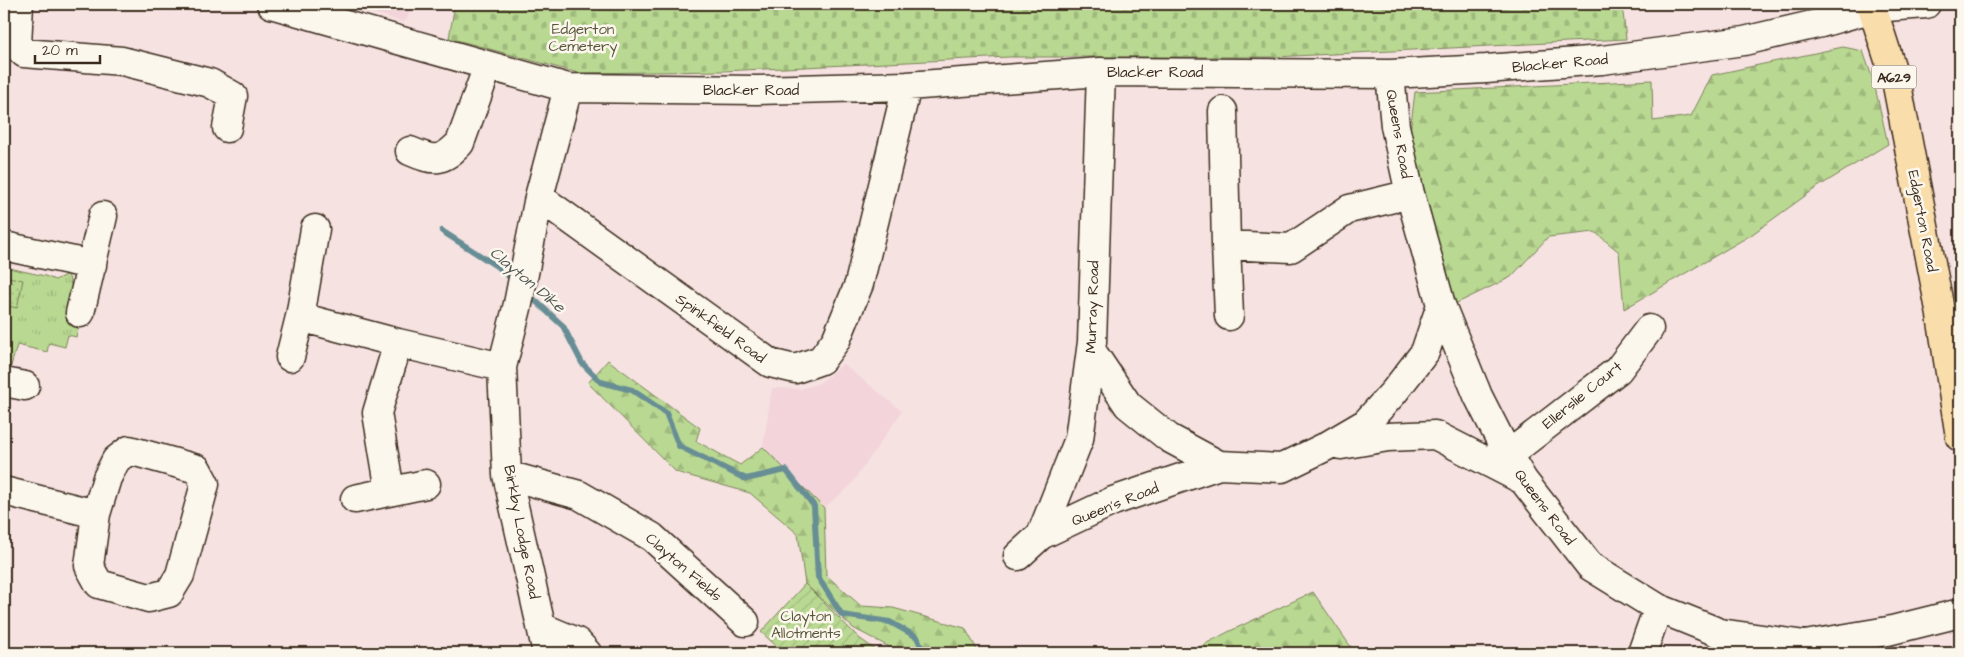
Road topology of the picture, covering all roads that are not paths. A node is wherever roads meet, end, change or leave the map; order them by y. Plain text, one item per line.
1 (19, 4) edge
2 (271, 4) edge
3 (1926, 4) edge
4 (1872, 6) edge
5 (488, 66) junction
6 (1101, 72) junction
7 (1390, 74) junction
8 (907, 86) junction
9 (568, 88) junction
10 (1223, 111) dead end
11 (227, 128) dead end
12 (410, 152) dead end
13 (1410, 194) junction
14 (539, 197) junction
15 (104, 216) dead end
16 (315, 229) dead end
17 (1226, 245) junction
18 (4, 246) edge
19 (92, 265) junction
20 (1441, 305) junction
21 (80, 313) dead end
22 (1229, 316) dead end
23 (300, 317) junction
24 (1649, 329) dead end
25 (398, 343) junction
26 (1091, 350) junction
27 (290, 357) dead end
28 (502, 367) junction
29 (1960, 437) edge
30 (1326, 447) junction
31 (1508, 455) junction
32 (1219, 465) junction
33 (507, 476) junction
34 (1523, 480) junction
35 (426, 484) dead end
36 (4, 491) edge
37 (390, 492) junction
38 (355, 499) dead end
39 (96, 514) junction
40 (1042, 535) junction
41 (1018, 556) dead end
42 (1658, 608) junction
43 (1960, 613) edge
44 (745, 622) dead end
45 (541, 627) junction
46 (547, 653) edge
47 (587, 653) edge
48 (1642, 653) edge

1 - 11 street
2 - 5 street, Blacker Road
3 - 4 street, Blacker Road
4 - 7 street, Blacker Road
4 - 29 highway, Edgerton Road / A629
5 - 9 street, Blacker Road
5 - 12 street
6 - 7 street, Blacker Road
6 - 8 street, Blacker Road
6 - 26 street, Murray Road
7 - 13 street, Queens Road
8 - 9 street, Blacker Road
8 - 14 street, Spinkfield Road
9 - 14 street, Birkby Lodge Road
10 - 17 street
13 - 17 street
13 - 20 street, Queens Road
14 - 28 street, Birkby Lodge Road
15 - 19 street
16 - 23 street
17 - 22 street
18 - 19 street
19 - 21 street
20 - 30 street
20 - 31 street, Queens Road
23 - 25 street
23 - 27 street
24 - 31 street, Ellerslie Court
25 - 28 street
25 - 37 street
26 - 32 street
26 - 40 street, Murray Road
28 - 33 street, Birkby Lodge Road
30 - 32 street
30 - 34 street
31 - 34 street, Queens Road
32 - 40 street, Queen's Road
33 - 44 street, Clayton Fields
33 - 45 street, Birkby Lodge Road
34 - 42 street, Queens Road
35 - 37 street
36 - 39 street
37 - 38 street
39 - 39 street
40 - 41 street, Queen's Road
42 - 43 street, Queens Road
42 - 48 street
45 - 46 street, Birkby Lodge Road
45 - 47 street

